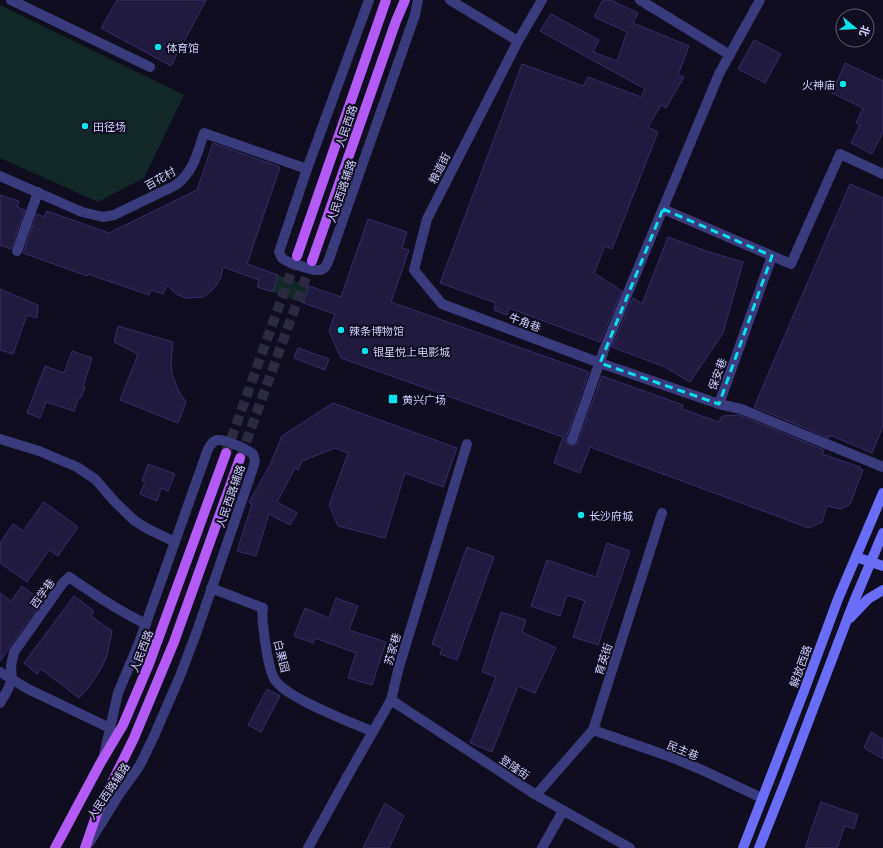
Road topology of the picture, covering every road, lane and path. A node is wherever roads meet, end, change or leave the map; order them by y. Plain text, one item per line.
1 (11, 0) edge
2 (368, 0) edge
3 (386, 0) edge
4 (405, 0) edge
5 (418, 0) edge
6 (450, 0) edge
7 (542, 0) edge
8 (640, 0) edge
9 (760, 0) edge
10 (518, 41) junction
11 (730, 55) junction
12 (150, 67) dead end
13 (307, 169) junction
14 (883, 174) edge
15 (0, 176) edge
16 (38, 192) junction
17 (663, 209) junction
18 (17, 251) dead end
19 (297, 256) tunnel mouth
20 (772, 256) junction
21 (312, 261) tunnel mouth
22 (442, 304) joint
23 (600, 363) junction
24 (719, 404) junction
25 (0, 439) edge
26 (572, 440) dead end
27 (467, 444) dead end
28 (226, 452) tunnel mouth
29 (240, 458) tunnel mouth
30 (883, 467) edge
31 (883, 493) edge
32 (662, 513) dead end
33 (868, 528) junction
34 (883, 534) edge
35 (174, 542) junction
36 (856, 557) junction
37 (871, 562) junction
38 (883, 566) edge
39 (211, 588) junction
40 (883, 590) edge
41 (146, 624) junction
42 (844, 628) junction
43 (0, 672) edge
44 (12, 680) junction
45 (392, 700) junction
46 (0, 702) edge
47 (110, 728) junction
48 (593, 730) junction
49 (373, 732) junction
50 (102, 762) junction
51 (536, 795) junction
52 (762, 798) junction
53 (563, 811) junction
54 (55, 848) edge
55 (86, 848) edge
56 (308, 848) edge
57 (542, 848) edge
58 (630, 848) edge
59 (743, 848) edge
60 (759, 848) edge

1 - 12 street
2 - 13 street, 人民西路辅路
3 - 19 main road, 人民西路
4 - 21 main road, 人民西路
5 - 13 street, 人民西路辅路
6 - 10 street
7 - 10 street
8 - 11 street
9 - 11 street
10 - 22 street, 粮道街
11 - 17 street
13 - 16 street, 百花村
14 - 20 street
15 - 16 street, 百花村
16 - 18 street
17 - 20 street
17 - 23 street
20 - 24 street, 保安巷
22 - 23 street, 牛角巷
23 - 24 street, 保安巷
23 - 26 street
24 - 30 street
25 - 35 street
27 - 45 street, 苏家巷
28 - 50 main road, 人民西路
29 - 55 main road
31 - 33 main road, 解放西路
32 - 48 street, 育英街
33 - 34 main road
33 - 36 main road, 解放西路
34 - 37 main road
35 - 39 street, 人民西路辅路
35 - 41 street, 人民西路辅路
36 - 37 main road
36 - 52 main road, 解放西路
37 - 38 main road
37 - 42 main road
39 - 49 street, 白果园
39 - 55 street, 人民西路辅路
40 - 42 main road
41 - 44 street, 西学巷
41 - 47 street, 人民西路辅路
42 - 60 main road
43 - 44 street
44 - 46 street, 西学巷
44 - 47 street
45 - 49 street, 苏家巷
45 - 51 street, 登隆街
47 - 50 street, 人民西路辅路
48 - 51 street, 育英街
48 - 52 street, 民主巷
49 - 56 street, 苏家巷
50 - 54 main road, 人民西路
51 - 53 street, 登隆街
52 - 59 main road, 解放西路
53 - 57 street
53 - 58 street, 登隆街

